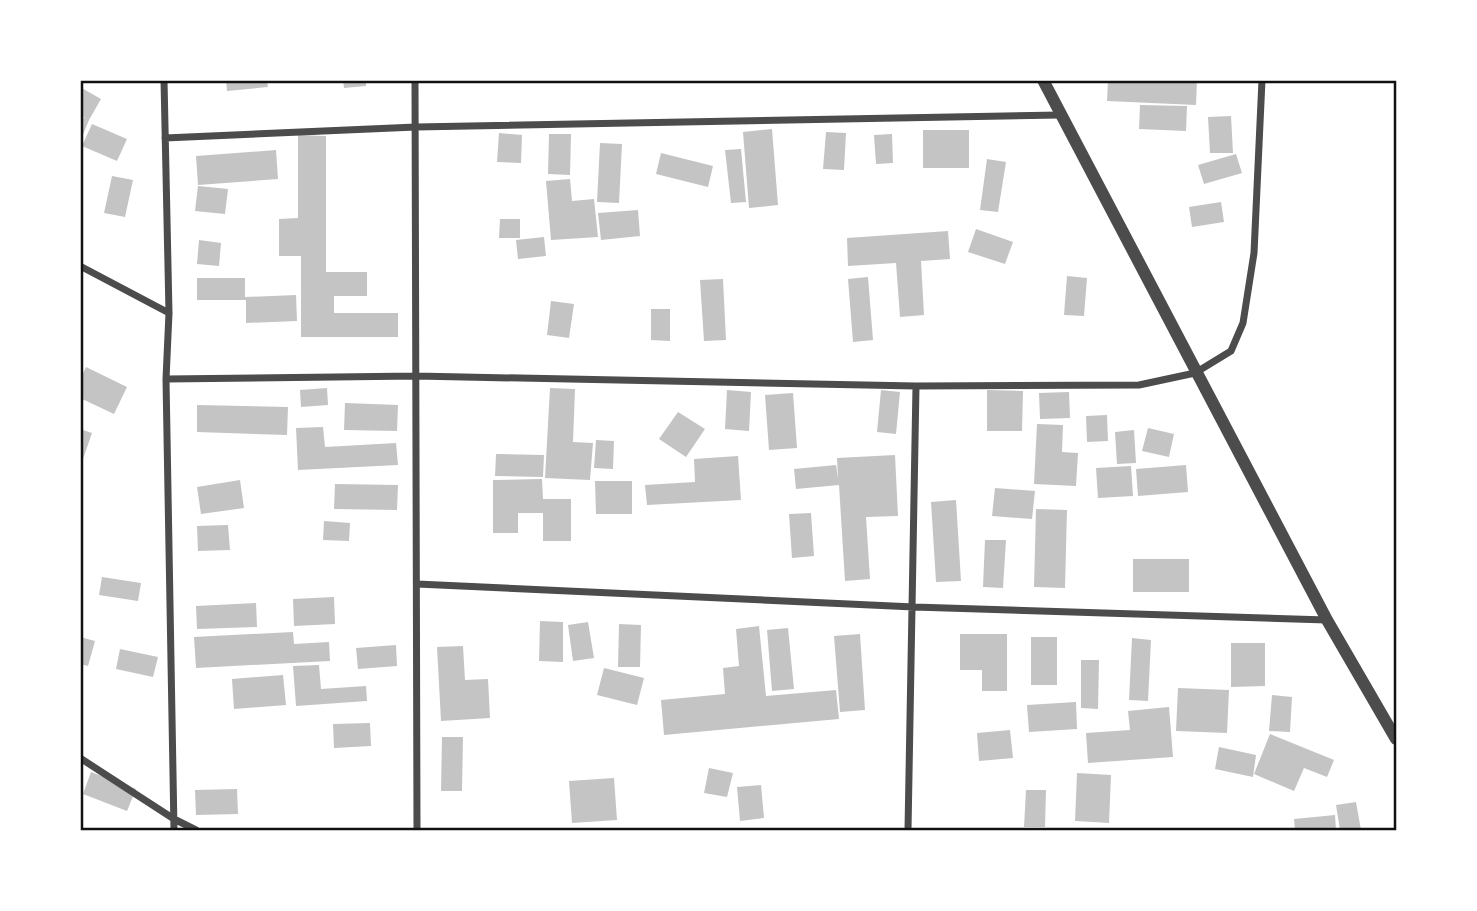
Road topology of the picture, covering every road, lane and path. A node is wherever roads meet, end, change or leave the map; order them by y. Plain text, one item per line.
1 (164, 80) edge
2 (415, 80) edge
3 (1043, 80) edge
4 (1262, 80) edge
5 (1060, 115) junction
6 (416, 127) junction
7 (165, 138) junction
8 (80, 265) edge
9 (169, 313) junction
10 (1195, 373) junction
11 (416, 376) junction
12 (166, 379) junction
13 (916, 386) junction
14 (417, 584) junction
15 (914, 607) junction
16 (1327, 620) junction
17 (1396, 739) edge
18 (80, 758) edge
19 (174, 818) junction
20 (174, 831) edge
21 (197, 831) edge
22 (417, 831) edge
23 (908, 831) edge

1 - 7 street
2 - 6 street
3 - 5 street
4 - 10 street
5 - 6 street
5 - 10 street
6 - 7 street
6 - 11 street
7 - 9 street
8 - 9 street
9 - 12 street
10 - 13 street
10 - 16 street
11 - 12 street
11 - 13 street
11 - 14 street
12 - 19 street
13 - 15 street
14 - 15 street
14 - 22 street
15 - 16 street
15 - 23 street
16 - 17 street
18 - 19 street
19 - 20 street
19 - 21 street

